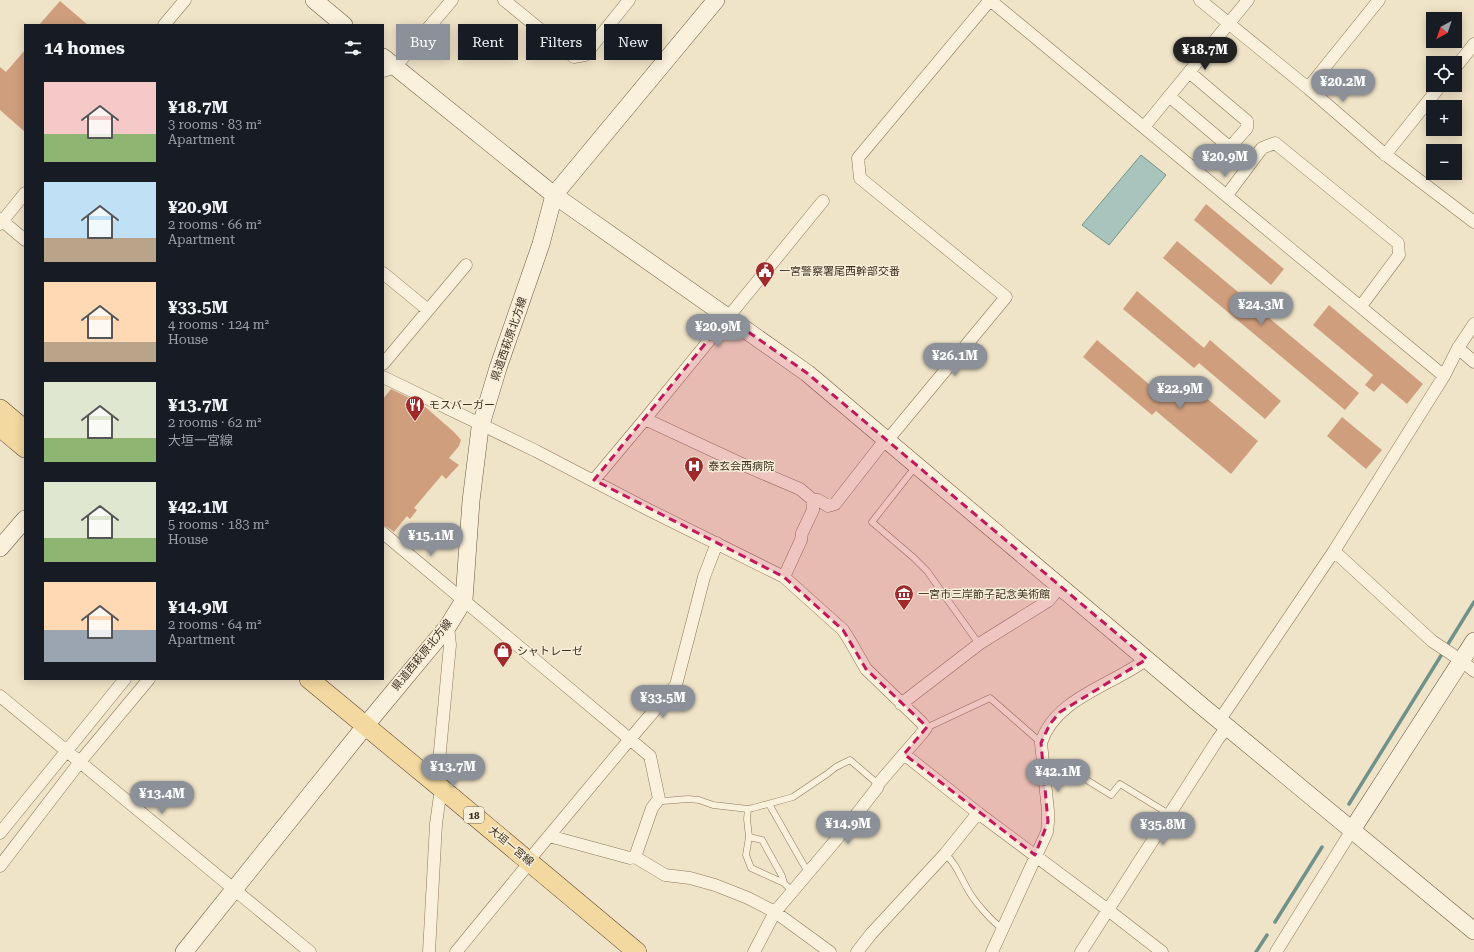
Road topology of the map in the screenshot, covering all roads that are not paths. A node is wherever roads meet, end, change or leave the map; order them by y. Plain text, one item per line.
1 (185, 0) edge
2 (314, 0) edge
3 (452, 0) edge
4 (504, 0) edge
5 (629, 0) edge
6 (716, 0) edge
7 (990, 0) edge
8 (1200, 0) edge
9 (1248, 0) edge
10 (1379, 0) edge
11 (1229, 23) junction
12 (165, 24) edge
13 (343, 24) edge
14 (1474, 44) edge
15 (1462, 59) edge
16 (387, 65) edge
17 (1189, 72) junction
18 (1308, 88) junction
19 (1435, 92) edge
20 (1169, 96) junction
21 (1144, 127) junction
22 (1385, 155) junction
23 (24, 194) edge
24 (554, 195) junction
25 (1226, 195) junction
26 (823, 201) dead end
27 (1472, 216) edge
28 (1, 221) edge
29 (24, 239) edge
30 (466, 265) dead end
31 (384, 274) edge
32 (1361, 306) junction
33 (428, 310) junction
34 (727, 317) junction
35 (1474, 324) edge
36 (1458, 348) junction
37 (1474, 362) edge
38 (384, 363) edge
39 (1444, 376) junction
40 (386, 382) edge
41 (0, 409) edge
42 (645, 419) junction
43 (481, 424) junction
44 (0, 427) edge
45 (24, 429) edge
46 (885, 441) junction
47 (24, 447) edge
48 (916, 466) junction
49 (594, 480) junction
50 (813, 500) junction
51 (24, 520) edge
52 (384, 534) edge
53 (717, 543) junction
54 (0, 548) edge
55 (1334, 551) junction
56 (784, 577) junction
57 (1060, 587) junction
58 (464, 600) junction
59 (448, 626) junction
60 (1474, 641) edge
61 (979, 644) junction
62 (1147, 659) junction
63 (1468, 666) edge
64 (125, 680) edge
65 (148, 680) edge
66 (310, 680) edge
67 (328, 680) edge
68 (0, 696) edge
69 (901, 704) junction
70 (369, 721) junction
71 (1223, 724) junction
72 (926, 728) junction
73 (630, 739) junction
74 (1042, 741) junction
75 (66, 752) junction
76 (904, 754) junction
77 (79, 763) junction
78 (1043, 765) junction
79 (440, 780) junction
80 (878, 784) junction
81 (659, 799) junction
82 (769, 804) junction
83 (748, 809) junction
84 (978, 813) junction
85 (1169, 814) junction
86 (1352, 830) junction
87 (0, 833) edge
88 (549, 836) junction
89 (749, 837) junction
90 (945, 854) junction
91 (1036, 855) junction
92 (635, 857) junction
93 (532, 858) junction
94 (0, 866) edge
95 (809, 872) junction
96 (788, 887) junction
97 (234, 890) junction
98 (1108, 910) junction
99 (775, 912) junction
100 (1003, 929) junction
101 (1474, 932) edge
102 (184, 952) edge
103 (310, 952) edge
104 (429, 952) edge
105 (456, 952) edge
106 (637, 952) edge
107 (652, 952) edge
108 (754, 952) edge
109 (830, 952) edge
110 (858, 952) edge
111 (992, 952) edge
112 (1081, 952) edge
113 (1162, 952) edge
114 (1276, 952) edge

1 - 12 street
2 - 13 street
3 - 16 street
4 - 5 street
6 - 24 street, 県道西萩原北方線
7 - 21 street
7 - 46 street
8 - 11 street
9 - 11 street
10 - 18 street
11 - 17 street
11 - 18 street
14 - 15 street
16 - 24 street
17 - 20 street
17 - 20 street
18 - 22 street
19 - 22 street
20 - 21 street
21 - 25 street
22 - 27 street
23 - 28 street
24 - 34 street
24 - 43 street, 県道西萩原北方線
25 - 32 street
25 - 32 street
26 - 34 street
28 - 29 street
30 - 33 street
31 - 33 street
32 - 39 street
33 - 38 street
34 - 42 street
34 - 46 street
35 - 36 street
36 - 37 street
36 - 39 street
39 - 55 street
40 - 43 street
41 - 45 main road
42 - 49 street
42 - 50 street
43 - 49 street
43 - 58 street, 県道西萩原北方線
44 - 47 main road
46 - 48 street
46 - 50 street
48 - 57 street
48 - 61 lane
49 - 53 street
50 - 56 street
51 - 54 street
52 - 58 street
53 - 56 street
53 - 73 street
55 - 63 street
55 - 71 street
56 - 69 street
57 - 61 street
57 - 62 street
58 - 59 street, 県道西萩原北方線
58 - 73 street
59 - 70 street, 県道西萩原北方線
59 - 79 street
60 - 63 street
61 - 69 street
62 - 71 street
62 - 74 street
63 - 86 street
64 - 75 street
65 - 77 street
66 - 70 main road, 大垣一宮線 / 18
67 - 70 main road, 大垣一宮線 / 18
68 - 75 street
69 - 72 street
70 - 79 main road, 大垣一宮線 / 18
70 - 97 street, 県道西萩原北方線
71 - 85 street
71 - 86 street
72 - 74 lane
72 - 76 street
73 - 81 street
73 - 88 street
74 - 78 street
75 - 77 street
75 - 87 street
76 - 80 street
76 - 84 street
77 - 94 street
77 - 97 street
78 - 85 lane
78 - 91 street
79 - 93 main road, 大垣一宮線 / 18
79 - 104 street
80 - 82 lane
80 - 95 street
81 - 83 lane
81 - 92 street
82 - 83 lane
82 - 95 lane
83 - 89 lane
84 - 90 street
84 - 91 street
85 - 98 street
86 - 101 street
86 - 114 street
88 - 92 street
88 - 93 street
89 - 96 lane
89 - 96 lane
90 - 100 lane
90 - 110 street
91 - 98 street
91 - 100 street
92 - 99 street
93 - 105 street
93 - 106 main road, 大垣一宮線 / 18
93 - 107 main road, 大垣一宮線 / 18
95 - 96 street
96 - 99 street
97 - 102 street, 県道西萩原北方線
97 - 103 street
98 - 112 street
98 - 113 street
99 - 108 street
99 - 109 street
100 - 111 street

